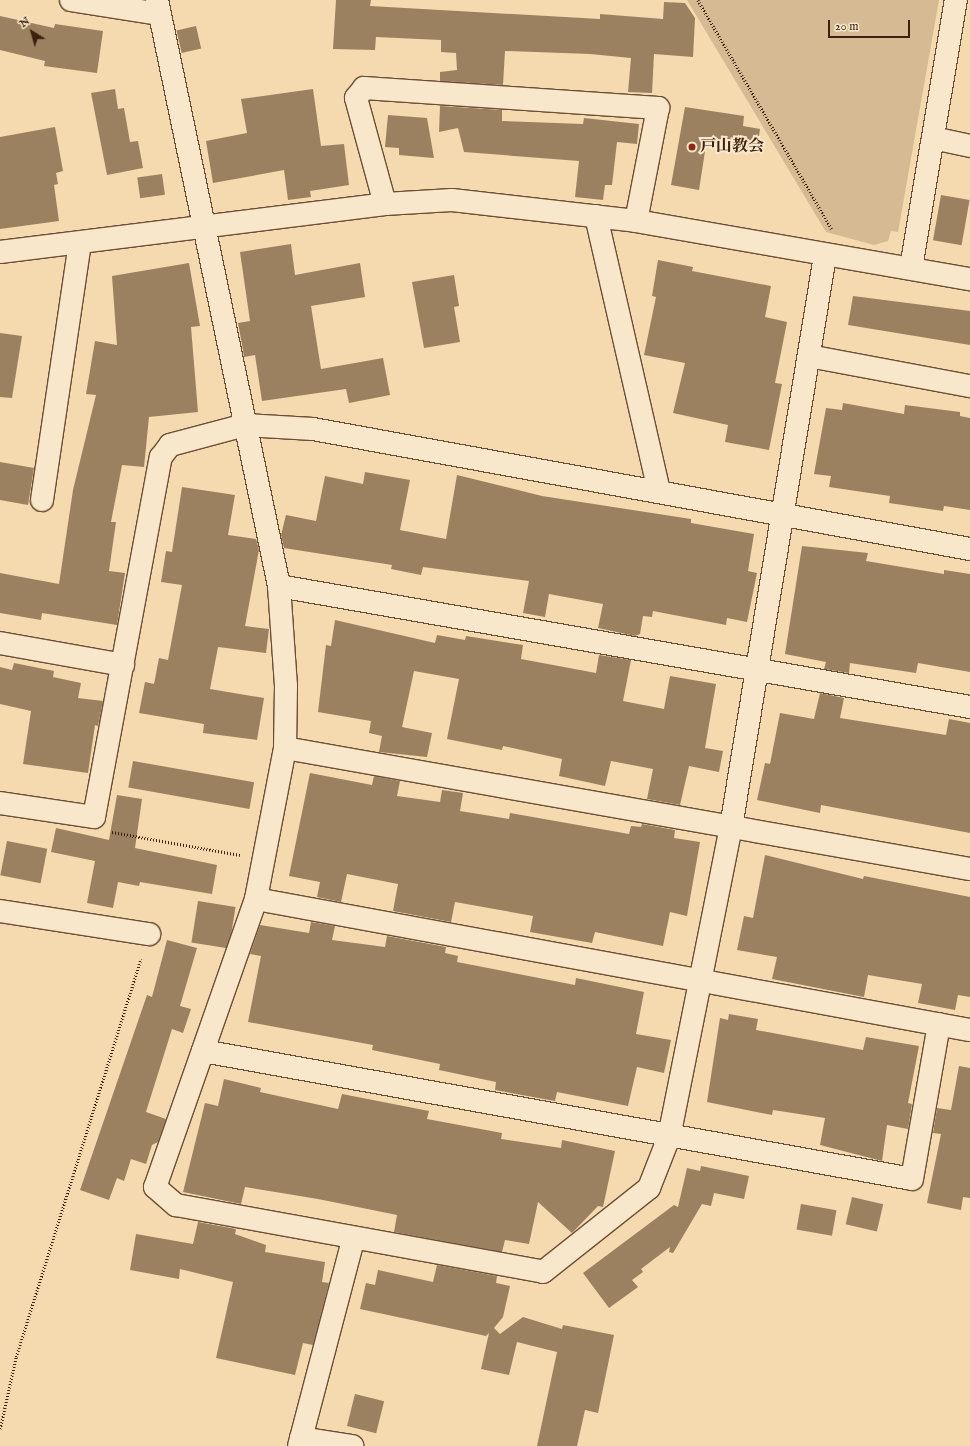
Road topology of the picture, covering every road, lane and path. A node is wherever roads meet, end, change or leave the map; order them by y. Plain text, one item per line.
1 (71, 0) edge
2 (698, 0) edge
3 (956, 0) edge
4 (158, 7) edge
5 (933, 138) junction
6 (970, 146) edge
7 (385, 204) junction
8 (596, 216) junction
9 (636, 221) junction
10 (204, 228) junction
11 (80, 243) junction
12 (0, 252) edge
13 (835, 257) junction
14 (911, 268) junction
15 (970, 279) edge
16 (809, 356) junction
17 (970, 386) edge
18 (245, 425) junction
19 (659, 490) junction
20 (42, 500) dead end
21 (783, 517) junction
22 (970, 549) edge
23 (279, 586) junction
24 (0, 643) edge
25 (123, 665) junction
26 (757, 669) junction
27 (970, 707) edge
28 (285, 748) junction
29 (0, 803) edge
30 (94, 817) junction
31 (731, 827) junction
32 (264, 859) junction
33 (970, 869) edge
34 (256, 899) junction
35 (0, 911) edge
36 (149, 934) joint
37 (700, 981) junction
38 (939, 1024) junction
39 (970, 1030) edge
40 (203, 1051) junction
41 (669, 1137) junction
42 (352, 1240) junction
43 (0, 1429) edge
44 (300, 1442) edge
45 (352, 1446) edge

1 - 4 street
2 - 13 path
3 - 5 street
4 - 10 street
5 - 6 street
5 - 14 street
7 - 8 street
7 - 9 street
7 - 10 street
8 - 9 street
8 - 19 street
9 - 13 street
10 - 11 street
10 - 18 street
11 - 12 street
11 - 20 street
13 - 14 street
13 - 16 street
14 - 15 street
16 - 17 street
16 - 21 street
18 - 19 street
18 - 23 street
18 - 25 street
19 - 21 street
21 - 22 street
21 - 26 street
23 - 26 street
23 - 28 street
24 - 25 street
25 - 30 street
26 - 27 street
26 - 31 street
28 - 31 street
28 - 32 street
29 - 30 street
30 - 32 path
31 - 33 street
31 - 37 street
32 - 34 street
34 - 37 street
34 - 40 street
35 - 36 street
36 - 43 path
37 - 38 street
37 - 41 street
38 - 39 street
38 - 41 street
40 - 41 street
40 - 42 street
41 - 42 street
42 - 44 street
44 - 45 street

